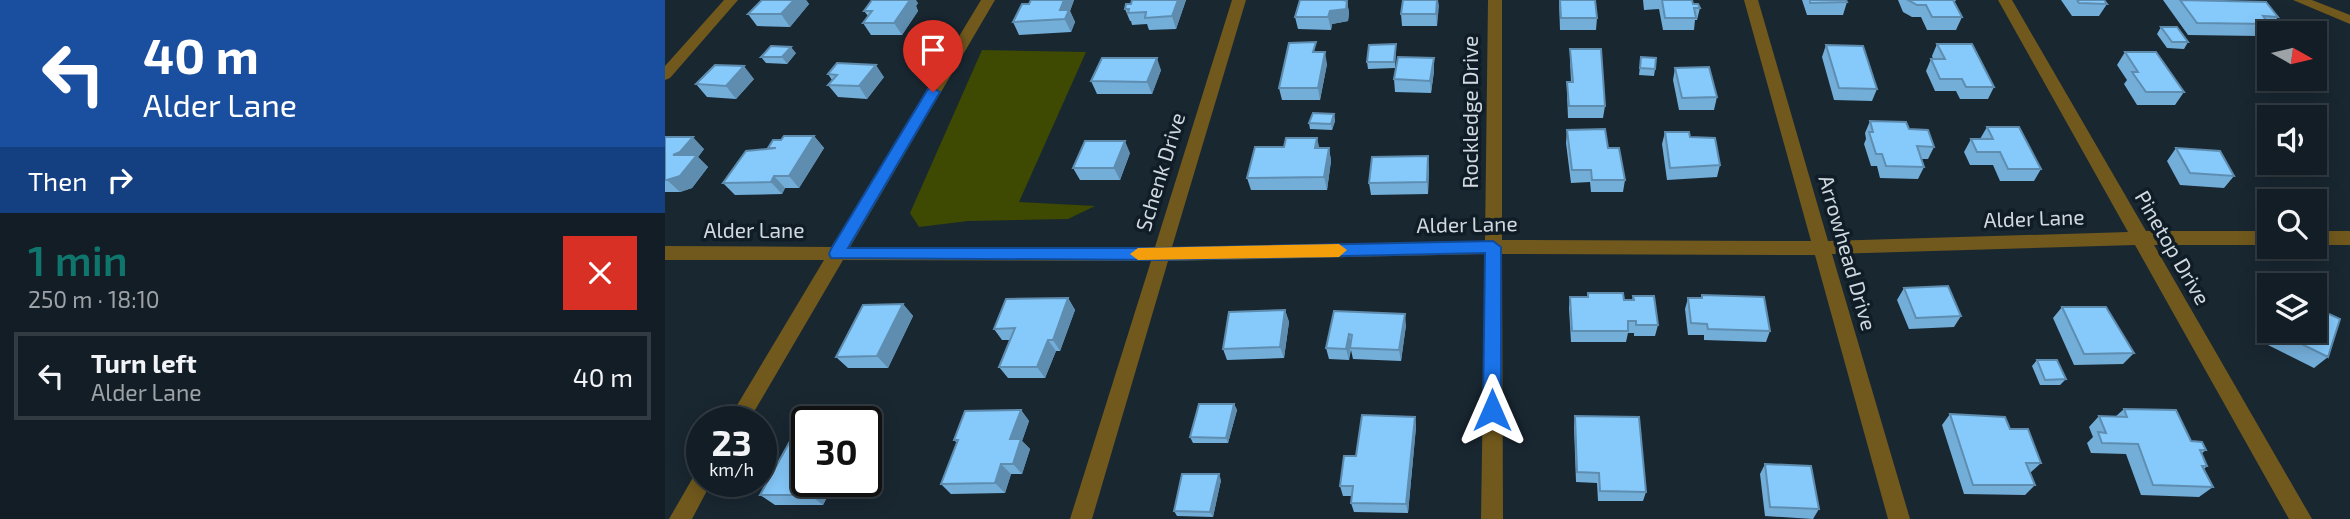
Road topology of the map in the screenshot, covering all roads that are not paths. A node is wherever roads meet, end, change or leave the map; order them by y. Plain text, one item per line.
1 (731, 0) edge
2 (988, 0) edge
3 (1238, 0) edge
4 (1495, 0) edge
5 (1751, 0) edge
6 (2005, 0) edge
7 (2300, 0) edge
8 (2350, 20) edge
9 (665, 75) edge
10 (2140, 238) junction
11 (2257, 238) edge
12 (2327, 238) edge
13 (2350, 238) edge
14 (1493, 247) junction
15 (1821, 248) junction
16 (665, 253) edge
17 (837, 254) junction
18 (1160, 254) junction
19 (747, 406) edge
20 (693, 497) edge
21 (680, 519) edge
22 (1081, 519) edge
23 (1492, 519) edge
24 (1899, 519) edge
25 (2301, 519) edge

1 - 9 street
2 - 17 street
3 - 18 street, Schenk Drive
4 - 14 street, Rockledge Drive
5 - 15 street, Arrowhead Drive
6 - 10 street, Pinetop Drive
7 - 8 street
10 - 11 street, Alder Lane
10 - 15 street, Alder Lane
10 - 25 street, Pinetop Drive
12 - 13 street
14 - 15 street, Alder Lane
14 - 18 street, Alder Lane
14 - 23 street, Rockledge Drive
15 - 24 street, Arrowhead Drive
16 - 17 street, Alder Lane
17 - 18 street, Alder Lane
17 - 19 street
18 - 22 street, Schenk Drive
20 - 21 street

